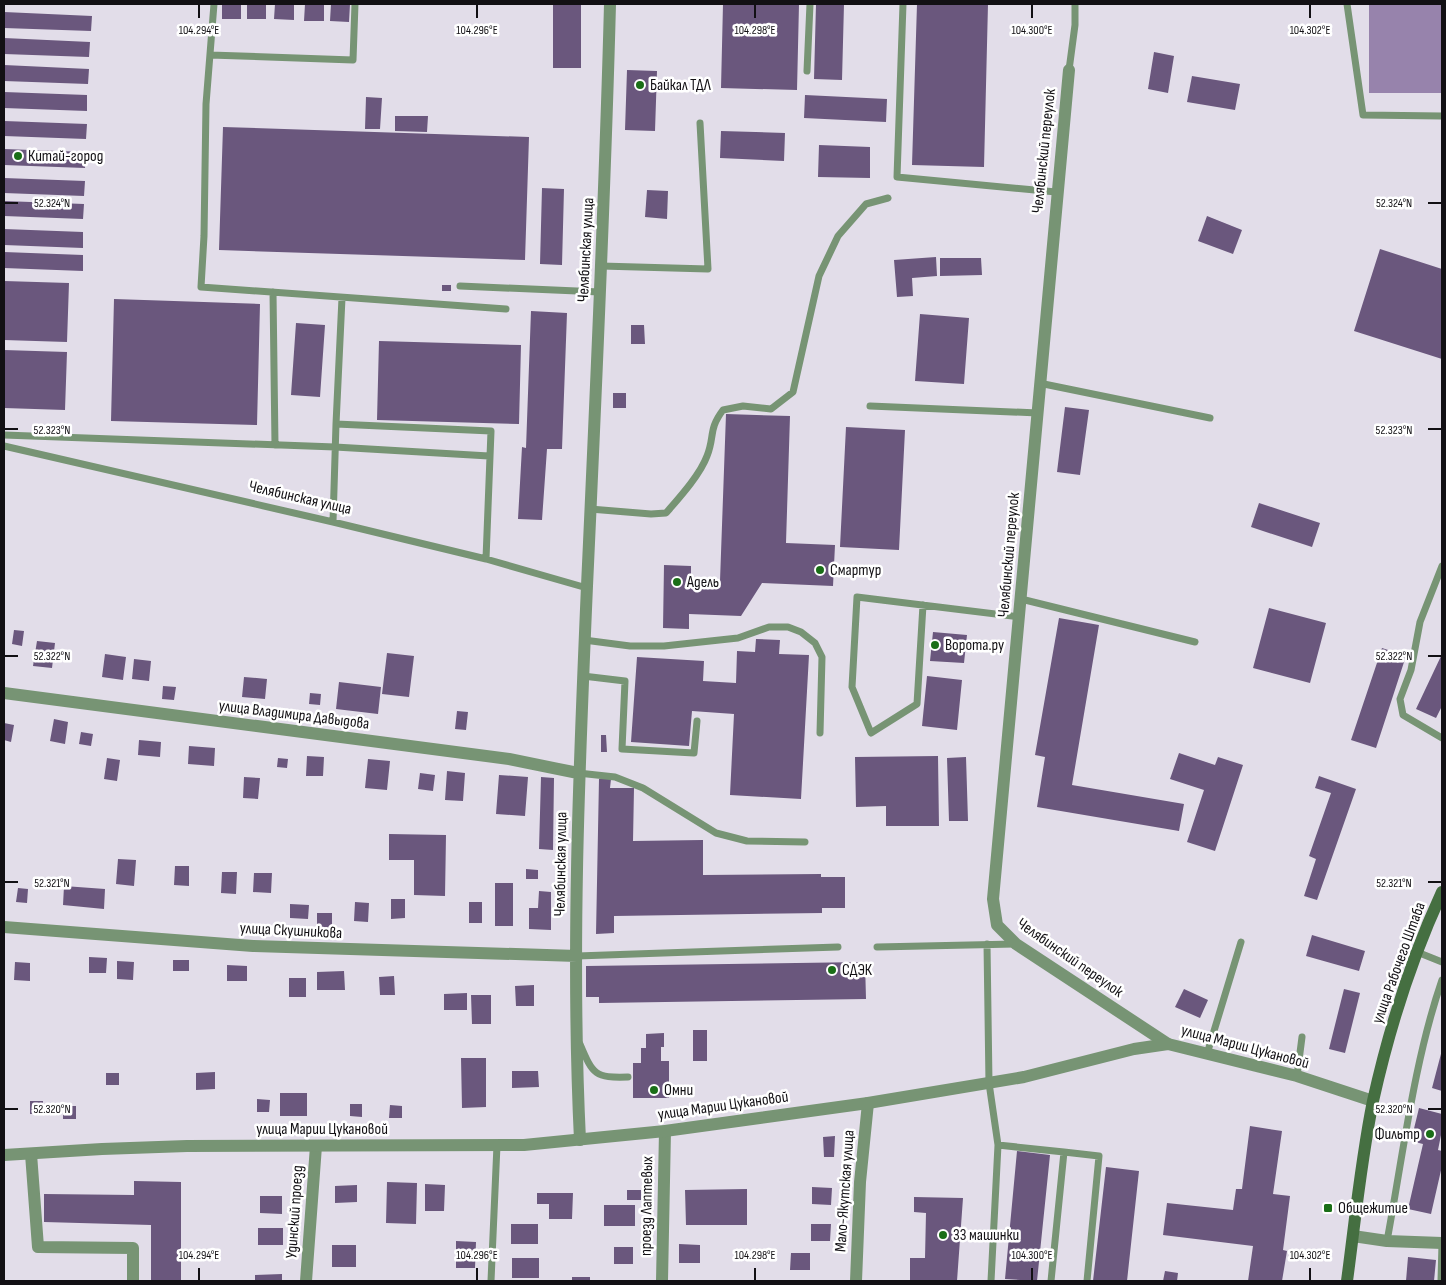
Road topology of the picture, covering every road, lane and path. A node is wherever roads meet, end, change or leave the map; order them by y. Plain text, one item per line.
1 (214, 4) edge
2 (355, 4) edge
3 (610, 4) edge
4 (810, 4) edge
5 (903, 4) edge
6 (1075, 4) edge
7 (1347, 4) edge
8 (210, 55) junction
9 (1069, 70) joint
10 (807, 71) dead end
11 (1442, 116) edge
12 (700, 124) dead end
13 (1056, 192) junction
14 (888, 198) dead end
15 (602, 266) junction
16 (460, 286) dead end
17 (274, 292) junction
18 (600, 292) junction
19 (342, 298) junction
20 (506, 308) dead end
21 (1039, 383) junction
22 (870, 406) dead end
23 (1038, 413) junction
24 (1210, 418) dead end
25 (336, 424) junction
26 (4, 435) edge
27 (275, 445) junction
28 (4, 446) edge
29 (335, 447) junction
30 (489, 456) junction
31 (590, 509) junction
32 (333, 522) junction
33 (486, 560) junction
34 (1442, 566) edge
35 (587, 588) junction
36 (1021, 599) junction
37 (923, 605) junction
38 (1020, 616) junction
39 (584, 640) junction
40 (1195, 642) dead end
41 (583, 676) junction
42 (4, 693) edge
43 (697, 720) dead end
44 (820, 733) dead end
45 (1442, 738) edge
46 (578, 773) junction
47 (805, 842) dead end
48 (1442, 892) edge
49 (4, 927) edge
50 (1241, 942) dead end
51 (987, 944) junction
52 (1016, 944) junction
53 (838, 947) dead end
54 (878, 947) dead end
55 (1417, 952) junction
56 (577, 956) junction
57 (1442, 962) edge
58 (1442, 980) edge
59 (1302, 1037) dead end
60 (578, 1039) junction
61 (1168, 1044) junction
62 (1207, 1054) junction
63 (1296, 1076) junction
64 (628, 1078) dead end
65 (989, 1083) junction
66 (1373, 1102) junction
67 (868, 1103) junction
68 (665, 1131) junction
69 (580, 1140) junction
70 (497, 1145) junction
71 (998, 1145) junction
72 (316, 1146) junction
73 (1064, 1152) junction
74 (31, 1154) junction
75 (4, 1155) edge
76 (1353, 1236) junction
77 (1387, 1241) junction
78 (1442, 1243) edge
79 (133, 1281) edge
80 (306, 1281) edge
81 (491, 1281) edge
82 (662, 1281) edge
83 (856, 1281) edge
84 (991, 1281) edge
85 (1051, 1281) edge
86 (1087, 1281) edge
87 (1347, 1281) edge
88 (1441, 1281) edge

1 - 8 lane
2 - 8 lane
3 - 15 street, Челябинская улица
4 - 10 lane
5 - 13 lane
6 - 9 lane
7 - 11 lane
8 - 17 lane
9 - 13 street, Челябинский переулок
12 - 15 lane
13 - 21 street, Челябинский переулок
14 - 31 lane
15 - 18 street, Челябинская улица
16 - 18 lane
17 - 19 lane
17 - 27 lane
18 - 31 street, Челябинская улица
19 - 20 lane
19 - 25 lane
21 - 23 street, Челябинский переулок
21 - 24 lane
22 - 23 lane
23 - 36 street, Челябинский переулок
25 - 29 lane
25 - 30 lane
26 - 27 lane
27 - 29 lane
28 - 32 lane, Челябинская улица
29 - 30 lane
29 - 32 lane
30 - 33 lane
31 - 35 street, Челябинская улица
32 - 33 lane, Челябинская улица
33 - 35 lane, Челябинская улица
34 - 45 lane
35 - 39 street, Челябинская улица
36 - 38 street, Челябинский переулок
36 - 40 lane
37 - 37 lane
37 - 38 lane
38 - 52 street, Челябинский переулок
39 - 41 street, Челябинская улица
39 - 44 lane
41 - 43 lane
41 - 46 street, Челябинская улица
42 - 46 street, улица Владимира Давыдова
46 - 47 lane
46 - 56 street, Челябинская улица
48 - 55 main road, улица Рабочего Штаба
49 - 56 street, улица Скушникова
50 - 62 lane
51 - 52 lane
51 - 54 lane
51 - 65 lane
52 - 61 street, Челябинский переулок
53 - 56 lane
55 - 57 lane
55 - 66 main road, улица Рабочего Штаба
56 - 60 street, Челябинская улица
58 - 77 lane
59 - 63 lane
60 - 64 lane
60 - 69 street, Челябинская улица
61 - 62 street, улица Марии Цукановой
61 - 65 street, улица Марии Цукановой
62 - 63 street, улица Марии Цукановой
63 - 66 street, улица Марии Цукановой
65 - 67 street, улица Марии Цукановой
65 - 71 lane
66 - 76 main road, улица Рабочего Штаба
67 - 68 street, улица Марии Цукановой
67 - 83 street, Мало-Якутская улица
68 - 69 street, улица Марии Цукановой
68 - 82 street, проезд Лаптевых
69 - 70 street, улица Марии Цукановой
70 - 72 street, улица Марии Цукановой
70 - 81 lane
71 - 73 lane
71 - 84 lane
72 - 74 street, улица Марии Цукановой
72 - 80 street, Удинский проезд
73 - 85 lane
73 - 86 lane
74 - 75 street, улица Марии Цукановой
74 - 79 street
76 - 77 street
76 - 87 main road, улица Рабочего Штаба
77 - 78 street
78 - 88 lane

